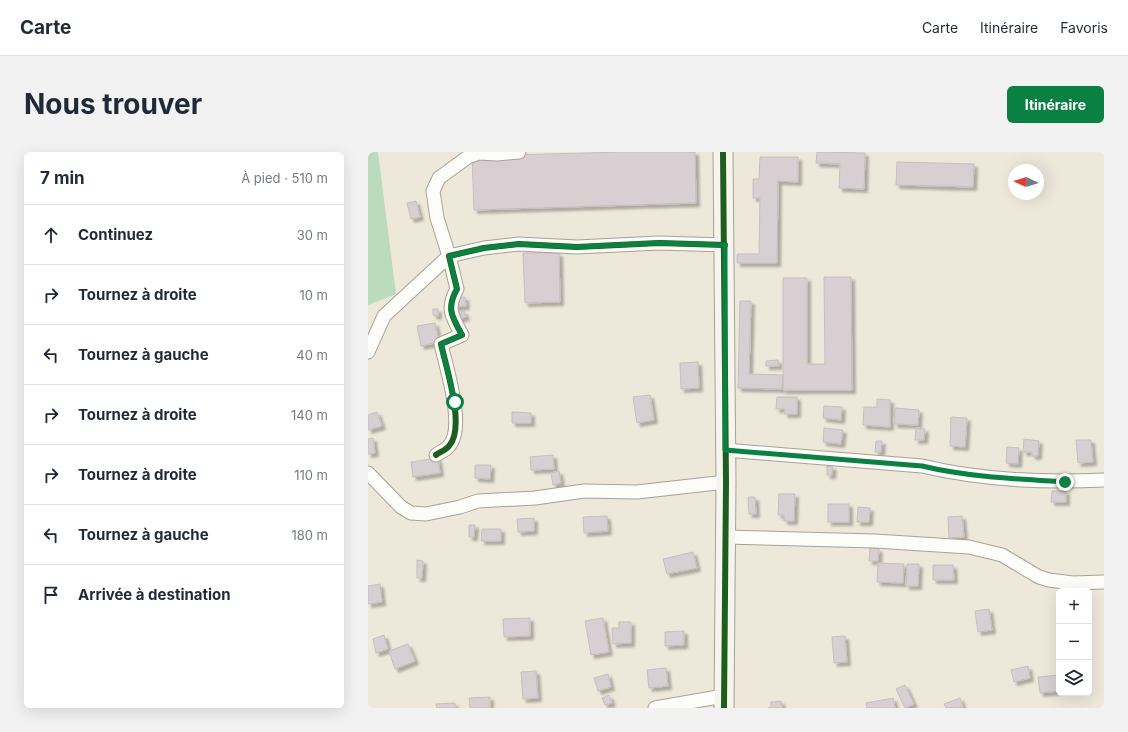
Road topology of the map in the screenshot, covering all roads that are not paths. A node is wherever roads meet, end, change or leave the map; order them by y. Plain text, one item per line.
1 (519, 152) edge
2 (723, 152) edge
3 (725, 245) junction
4 (449, 256) junction
5 (368, 352) edge
6 (725, 450) junction
7 (436, 455) dead end
8 (368, 473) edge
9 (1104, 480) edge
10 (726, 482) junction
11 (724, 538) junction
12 (1104, 582) edge
13 (724, 702) edge
14 (655, 708) edge

1 - 4 street
2 - 3 street
3 - 4 street
3 - 6 street
4 - 5 street
4 - 7 street
6 - 9 street
6 - 10 street
8 - 10 street
10 - 11 street
11 - 12 street
11 - 13 street
13 - 14 street

